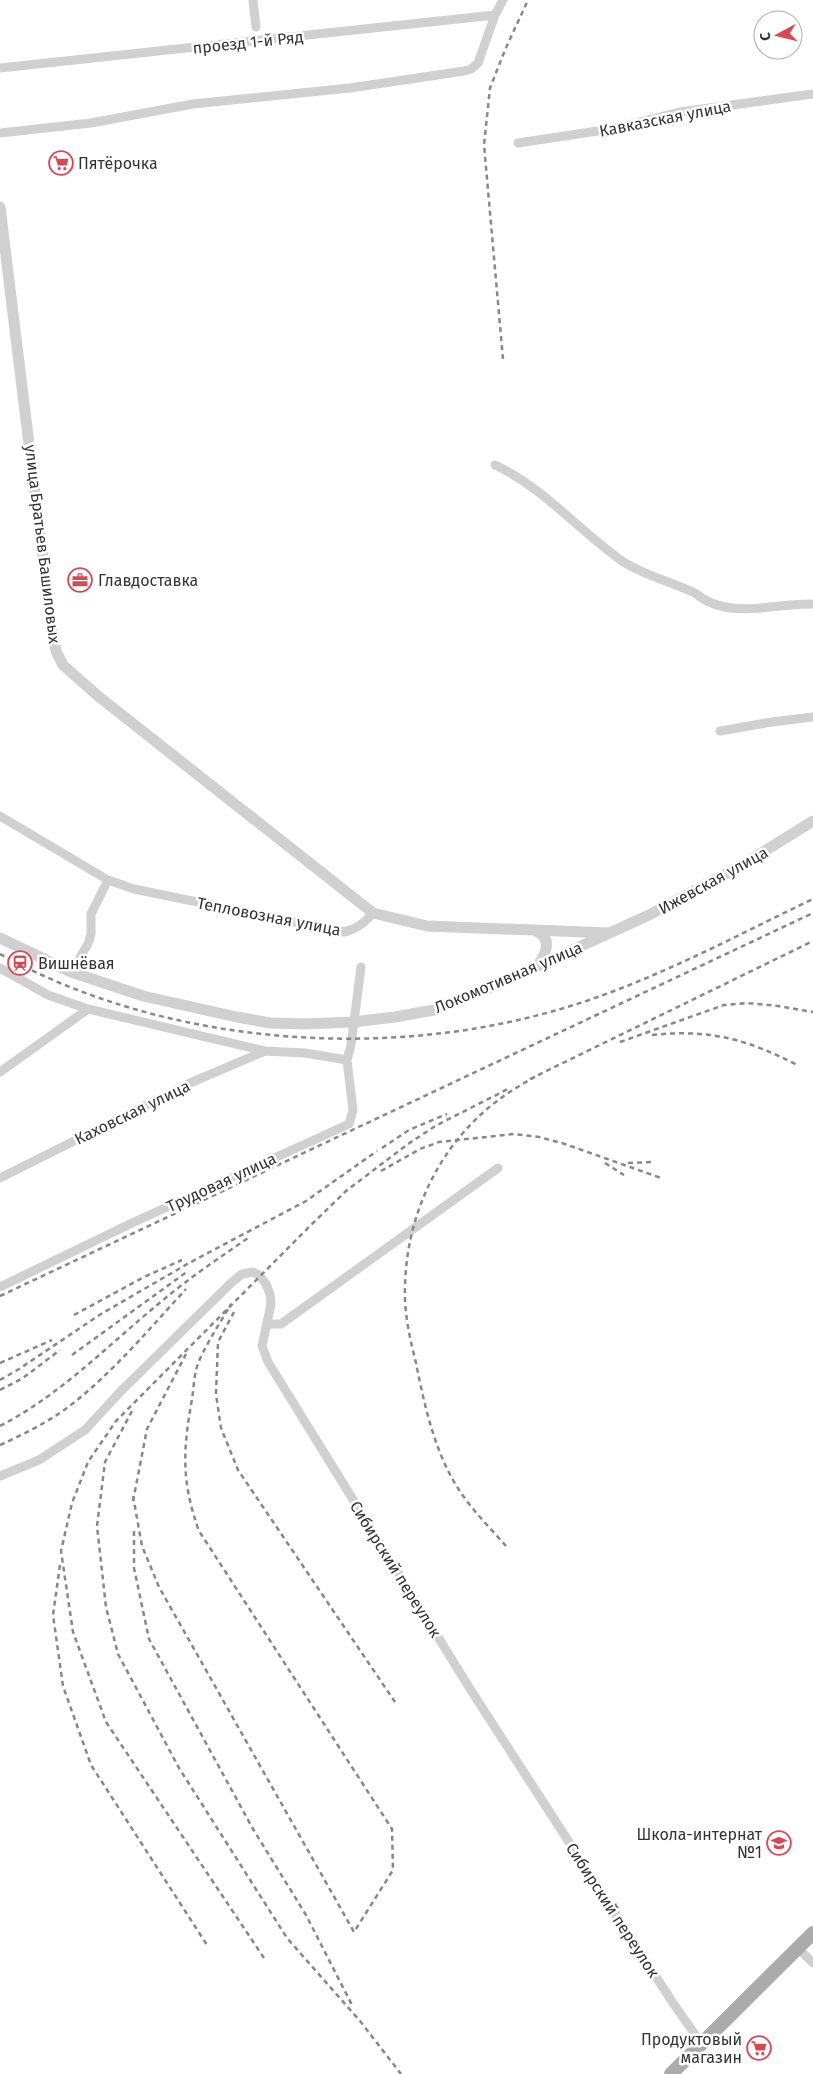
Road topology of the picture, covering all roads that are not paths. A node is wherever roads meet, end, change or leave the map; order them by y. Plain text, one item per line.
1 (253, 0) edge
2 (503, 0) edge
3 (495, 15) junction
4 (256, 27) dead end
5 (0, 68) edge
6 (813, 94) edge
7 (0, 133) edge
8 (518, 143) dead end
9 (0, 207) edge
10 (495, 465) dead end
11 (813, 604) edge
12 (813, 717) edge
13 (720, 731) dead end
14 (0, 816) edge
15 (813, 821) edge
16 (108, 880) junction
17 (373, 913) junction
18 (536, 931) junction
19 (609, 933) junction
20 (0, 938) edge
21 (361, 967) dead end
22 (537, 967) junction
23 (0, 968) edge
24 (70, 972) junction
25 (88, 1009) junction
26 (353, 1022) junction
27 (265, 1050) junction
28 (347, 1060) junction
29 (0, 1072) edge
30 (498, 1168) dead end
31 (0, 1178) edge
32 (0, 1287) edge
33 (267, 1324) junction
34 (0, 1476) edge
35 (813, 1933) edge
36 (798, 1948) junction
37 (813, 1963) edge
38 (702, 2043) junction
39 (671, 2074) edge

1 - 4 street
2 - 3 street
3 - 5 street, проезд 1-й Ряд
3 - 7 street
6 - 8 street, Кавказская улица
9 - 17 street, улица Братьев Башиловых
10 - 11 street
12 - 13 street
14 - 16 street, Тепловозная улица
15 - 19 street, Ижевская улица
16 - 17 street, Тепловозная улица
16 - 24 street
17 - 18 street
18 - 19 street
18 - 22 street
19 - 22 street, Локомотивная улица
20 - 24 street, Локомотивная улица
21 - 26 street, Трудовая улица
22 - 26 street, Локомотивная улица
23 - 25 street
24 - 26 street, Локомотивная улица
25 - 27 street
25 - 29 street
26 - 28 street, Трудовая улица
27 - 28 street
27 - 31 street, Каховская улица
28 - 32 street, Трудовая улица
30 - 33 street
33 - 34 street, Сибирский переулок
33 - 38 street, Сибирский переулок
35 - 36 main road
36 - 37 street
36 - 38 main road
38 - 39 main road

